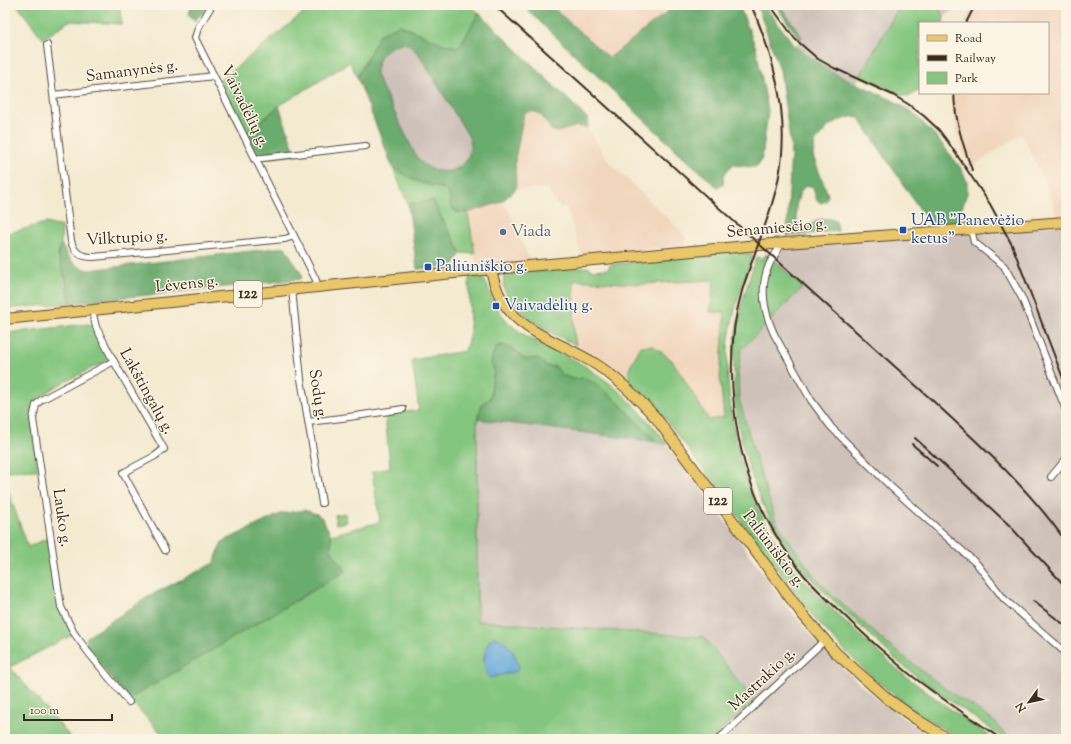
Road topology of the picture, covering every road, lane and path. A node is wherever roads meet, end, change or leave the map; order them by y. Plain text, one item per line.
1 (212, 5) edge
2 (47, 45) dead end
3 (214, 76) junction
4 (53, 95) junction
5 (366, 146) dead end
6 (254, 159) junction
7 (1066, 222) edge
8 (971, 229) junction
9 (294, 236) junction
10 (780, 243) junction
11 (491, 269) junction
12 (317, 286) junction
13 (292, 289) junction
14 (92, 310) junction
15 (5, 319) edge
16 (114, 361) junction
17 (403, 409) dead end
18 (1066, 410) edge
19 (308, 422) junction
20 (1066, 459) edge
21 (1051, 477) dead end
22 (322, 503) dead end
23 (165, 550) dead end
24 (825, 640) junction
25 (1066, 653) edge
26 (129, 702) dead end
27 (719, 739) edge
28 (948, 739) edge

1 - 3 street, Vaivadėlių g.
2 - 4 street, Vilktupio g.
3 - 4 street, Samanynės g.
3 - 6 street, Vaivadėlių g.
4 - 9 street, Vilktupio g.
5 - 6 street
6 - 9 street, Vaivadėlių g.
7 - 8 main road, Senamiesčio g.
8 - 10 main road, Senamiesčio g.
8 - 18 street
9 - 12 street, Vaivadėlių g.
10 - 11 main road, Senamiesčio g.
10 - 25 street
11 - 12 main road, Lėvens g. / 122
11 - 24 main road, Paliūniškio g. / 122
12 - 13 main road, Lėvens g. / 122
13 - 14 main road, Lėvens g. / 122
13 - 19 street, Sodų g.
14 - 15 main road, Lėvens g. / 122
14 - 16 street, Lakštingalų g.
16 - 23 street, Lakštingalų g.
16 - 26 street, Lauko g.
17 - 19 street
19 - 22 street, Sodų g.
20 - 21 street
24 - 27 street, Mastrakio g.
24 - 28 main road, Paliūniškio g. / 122

